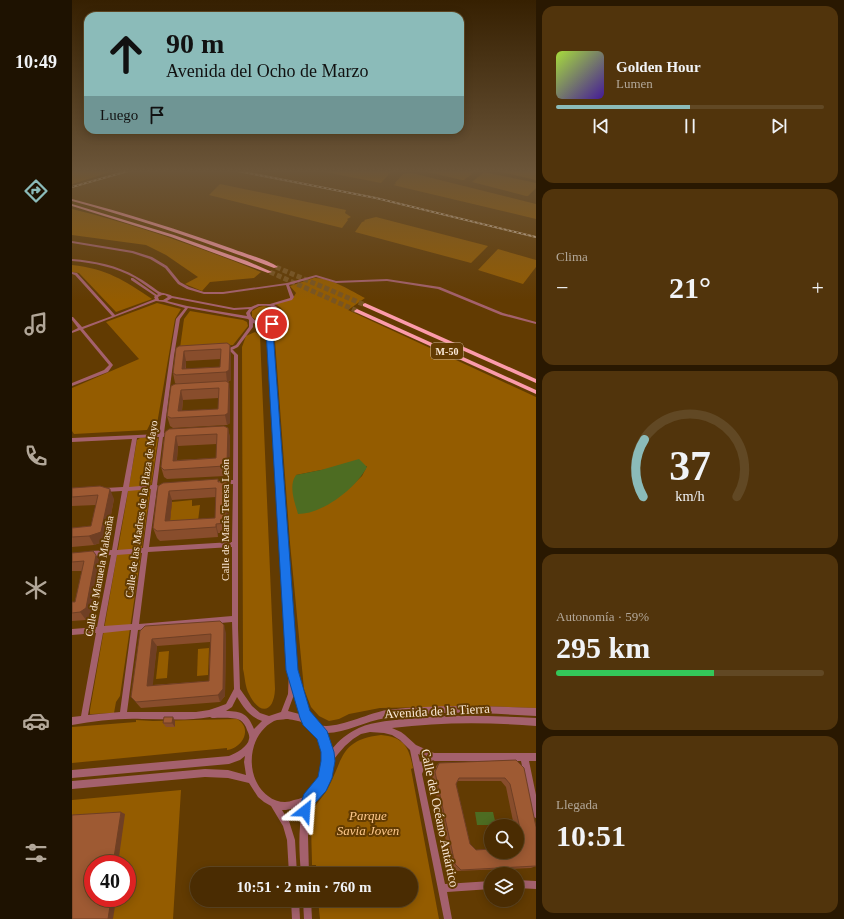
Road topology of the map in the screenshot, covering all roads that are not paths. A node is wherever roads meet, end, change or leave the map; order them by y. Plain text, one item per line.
1 (102, 214) edge
2 (123, 214) edge
3 (72, 242) edge
4 (72, 261) edge
5 (276, 267) tunnel mouth
6 (270, 272) tunnel mouth
7 (72, 273) edge
8 (287, 284) junction
9 (161, 294) junction
10 (170, 297) junction
11 (157, 298) junction
12 (164, 302) junction
13 (270, 305) junction
14 (365, 305) tunnel mouth
15 (187, 308) junction
16 (252, 308) junction
17 (357, 311) tunnel mouth
18 (114, 316) junction
19 (72, 318) edge
20 (250, 319) junction
21 (273, 322) junction
22 (262, 323) junction
23 (536, 323) edge
24 (81, 329) junction
25 (270, 331) junction
26 (72, 332) edge
27 (218, 350) edge
28 (228, 350) junction
29 (480, 356) junction
30 (536, 376) edge
31 (536, 381) edge
32 (74, 383) edge
33 (236, 386) junction
34 (230, 387) edge
35 (167, 390) junction
36 (174, 390) edge
37 (536, 392) edge
38 (169, 434) edge
39 (161, 435) junction
40 (135, 436) junction
41 (72, 440) edge
42 (235, 482) junction
43 (213, 483) edge
44 (154, 487) junction
45 (161, 487) edge
46 (125, 489) junction
47 (102, 490) edge
48 (235, 544) junction
49 (146, 550) junction
50 (113, 552) junction
51 (86, 554) edge
52 (235, 619) junction
53 (135, 627) junction
54 (99, 630) junction
55 (72, 632) edge
56 (292, 670) junction
57 (237, 690) junction
58 (536, 712) edge
59 (207, 713) junction
60 (123, 716) junction
61 (283, 716) junction
62 (84, 719) junction
63 (270, 720) junction
64 (308, 720) junction
65 (72, 721) edge
66 (536, 722) edge
67 (370, 728) junction
68 (318, 729) junction
69 (253, 738) junction
70 (249, 748) junction
71 (413, 748) junction
72 (434, 757) junction
73 (524, 757) junction
74 (536, 757) edge
75 (328, 761) junction
76 (419, 773) junction
77 (72, 774) edge
78 (251, 780) junction
79 (72, 785) edge
80 (309, 799) junction
81 (274, 804) junction
82 (536, 814) edge
83 (293, 867) edge
84 (305, 867) edge
85 (524, 884) edge
86 (484, 885) edge
87 (536, 885) edge
88 (442, 888) junction
89 (295, 907) edge
90 (307, 907) edge
91 (296, 919) edge
92 (308, 919) edge
93 (448, 919) edge

1 - 6 highway
2 - 5 highway
3 - 8 street
4 - 9 street
4 - 11 street
7 - 18 street
8 - 13 street
8 - 23 street
9 - 10 street
9 - 11 street
10 - 12 street
10 - 16 street
11 - 12 street
11 - 18 street
12 - 15 street
13 - 16 street
13 - 21 street
14 - 29 highway, M-50
15 - 20 street
15 - 35 street, Calle de las Madres de la Plaza de Mayo
16 - 20 street
17 - 37 highway, M-50
18 - 24 street
19 - 24 street
20 - 22 street
20 - 28 street
21 - 22 street
21 - 25 street
22 - 25 street
24 - 26 street
24 - 32 street
25 - 56 street
27 - 28 street
28 - 33 street, Calle de María Teresa León
29 - 30 highway
29 - 31 highway, M-50
33 - 34 street
33 - 42 street, Calle de María Teresa León
35 - 36 street
35 - 39 street, Calle de las Madres de la Plaza de Mayo
38 - 39 street
39 - 40 street
39 - 44 street, Calle de las Madres de la Plaza de Mayo
40 - 41 street
40 - 46 street, Calle de Manuela Malasaña
42 - 43 street
42 - 48 street, Calle de María Teresa León
44 - 45 street
44 - 46 street
44 - 49 street, Calle de las Madres de la Plaza de Mayo
46 - 47 street
46 - 50 street, Calle de Manuela Malasaña
48 - 49 street
48 - 52 street, Calle de María Teresa León
49 - 50 street
49 - 53 street, Calle de las Madres de la Plaza de Mayo
50 - 51 street
50 - 54 street, Calle de Manuela Malasaña
52 - 53 street
52 - 57 street, Calle de María Teresa León
53 - 54 street
53 - 60 street, Calle de las Madres de la Plaza de Mayo
54 - 55 street
54 - 62 street, Calle de Manuela Malasaña
56 - 61 street
56 - 64 street
57 - 59 street
57 - 63 street
58 - 68 street, Avenida de la Tierra
59 - 60 street
59 - 69 street
60 - 62 street
61 - 63 street
61 - 64 street
62 - 65 street
63 - 69 street
64 - 68 street
66 - 67 street, Avenida de la Tierra
67 - 71 street, Calle del Océano Antártico
67 - 75 street, Avenida de la Tierra
68 - 75 street
69 - 70 street
70 - 77 street
70 - 78 street
71 - 72 street
71 - 76 street, Calle del Océano Antártico
72 - 73 street
72 - 76 street
73 - 74 street
73 - 82 street
75 - 80 street
76 - 88 street, Calle del Océano Antártico
78 - 79 street
78 - 81 street
80 - 81 street
80 - 84 street
81 - 83 street
85 - 87 street
86 - 88 street
88 - 93 street, Calle del Océano Antártico
89 - 91 street
90 - 92 street

